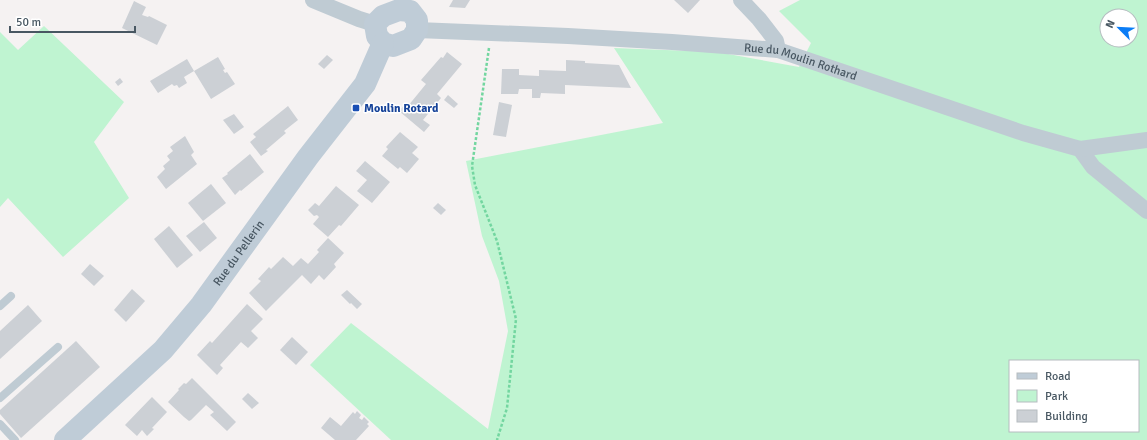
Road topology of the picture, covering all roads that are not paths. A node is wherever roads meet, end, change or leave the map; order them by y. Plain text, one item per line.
1 (313, 0) edge
2 (741, 0) edge
3 (415, 14) edge
4 (379, 33) junction
5 (778, 50) junction
6 (1147, 140) edge
7 (1080, 149) junction
8 (1147, 211) edge
9 (11, 296) dead end
10 (0, 306) edge
11 (58, 347) dead end
12 (0, 398) edge
13 (0, 424) edge
14 (15, 440) edge
15 (65, 440) edge

1 - 4 street
2 - 5 street
3 - 4 main road
3 - 4 main road
3 - 5 street, Rue du Moulin Rothard
4 - 15 main road, Rue du Pellerin
5 - 7 street, Rue du Moulin Rothard
6 - 7 street
7 - 8 street
9 - 10 lane
11 - 12 lane
13 - 14 lane

